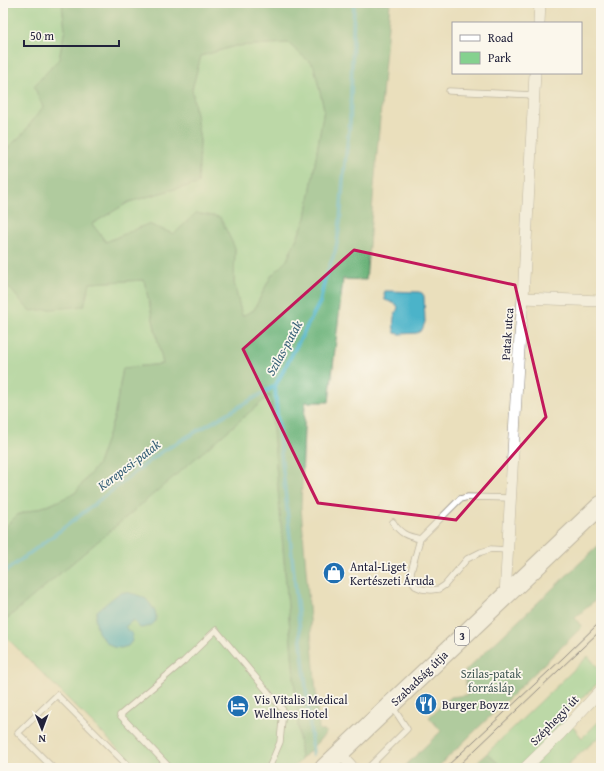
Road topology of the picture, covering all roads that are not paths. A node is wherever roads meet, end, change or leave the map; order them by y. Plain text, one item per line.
1 (540, 3) edge
2 (539, 22) edge
3 (535, 74) edge
4 (449, 91) dead end
5 (534, 95) junction
6 (523, 298) junction
7 (601, 300) edge
8 (510, 498) junction
9 (601, 505) edge
10 (393, 522) dead end
11 (420, 539) junction
12 (507, 550) junction
13 (505, 596) junction
14 (601, 690) edge
15 (391, 704) junction
16 (340, 753) junction
17 (52, 768) edge
18 (130, 768) edge
19 (170, 768) edge
20 (269, 768) edge
21 (324, 768) edge
22 (353, 768) edge
23 (368, 768) edge
24 (525, 768) edge

1 - 2 street
3 - 5 street, Patak utca
4 - 5 lane
5 - 6 street, Patak utca
6 - 7 street
6 - 8 street, Patak utca
8 - 11 lane
8 - 12 street, Patak utca
9 - 13 main road, Szabadság útja / 3
10 - 11 lane
11 - 12 lane
12 - 13 street, Patak utca
13 - 15 main road, Szabadság útja / 3
14 - 24 street, Széphegyi út
15 - 16 main road, Szabadság útja / 3
15 - 23 lane
16 - 21 main road, Szabadság útja / 3
16 - 22 street
17 - 18 lane
19 - 20 lane

